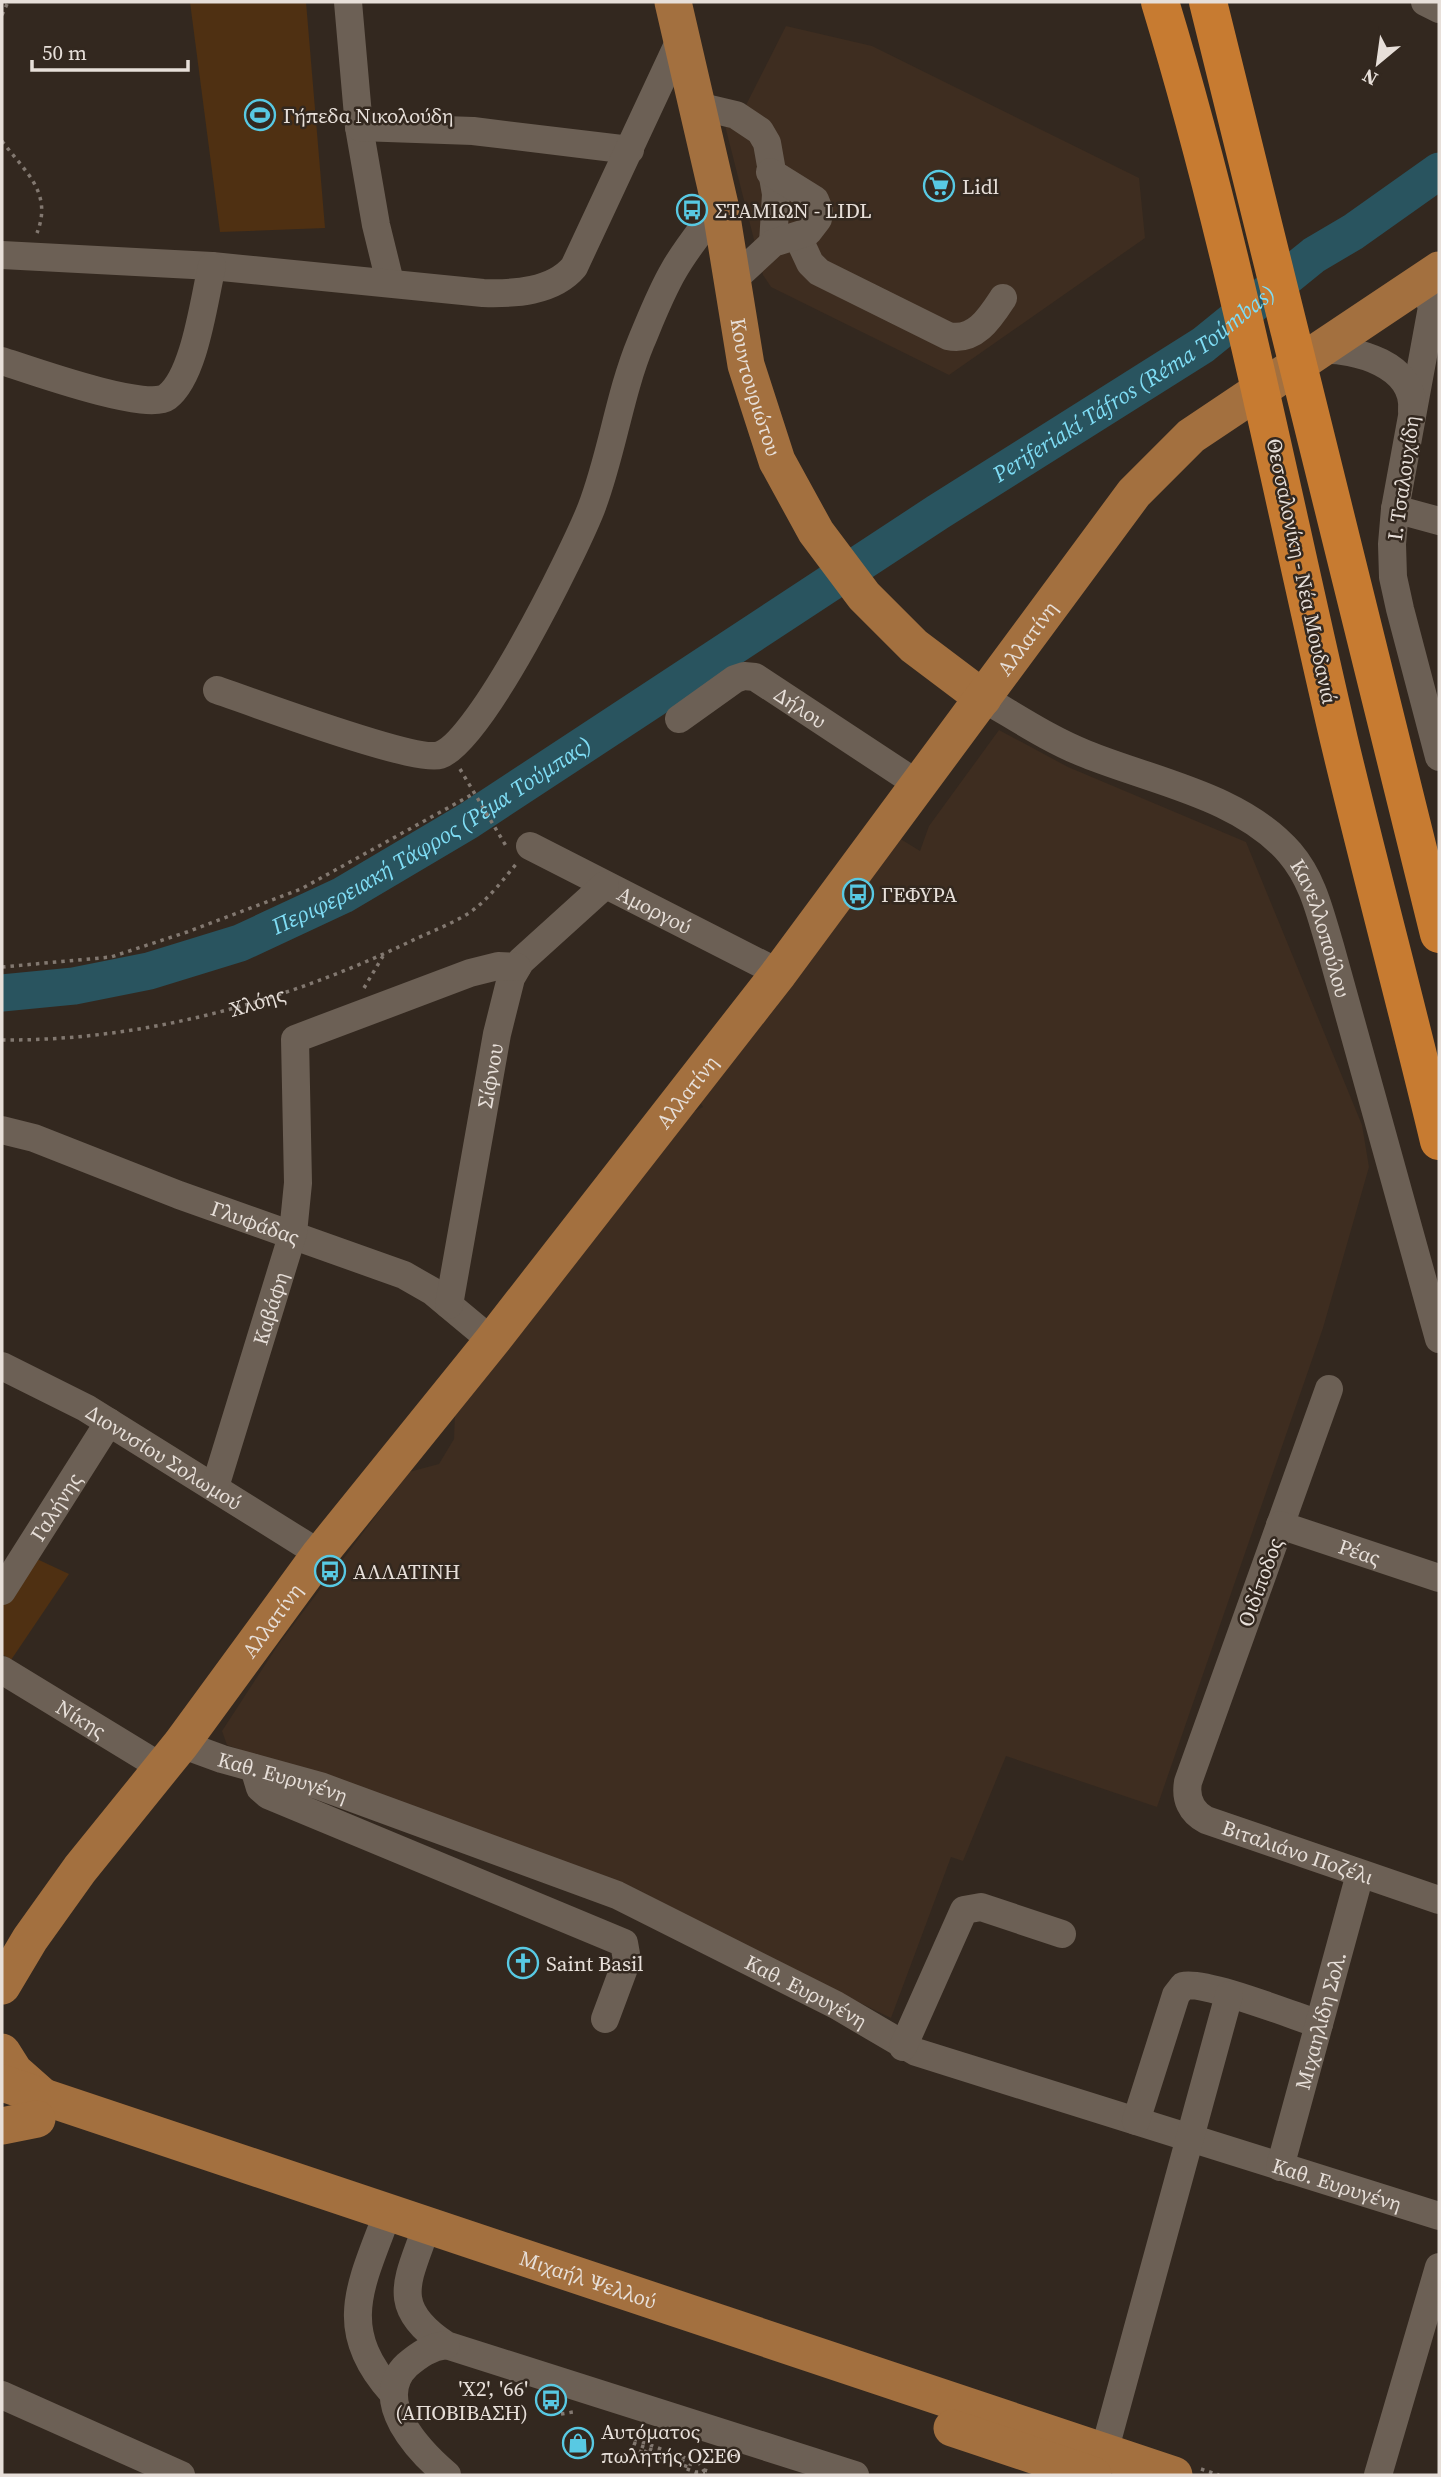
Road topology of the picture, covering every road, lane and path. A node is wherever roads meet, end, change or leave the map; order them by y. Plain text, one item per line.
1 (8, 2) edge
2 (348, 2) edge
3 (673, 2) edge
4 (1160, 2) edge
5 (1208, 2) edge
6 (1425, 2) edge
7 (1439, 9) edge
8 (2, 15) edge
9 (681, 38) junction
10 (698, 106) junction
11 (359, 127) junction
12 (2, 141) edge
13 (630, 150) junction
14 (770, 172) junction
15 (720, 205) junction
16 (786, 240) junction
17 (13, 256) edge
18 (212, 266) junction
19 (1431, 276) edge
20 (733, 280) junction
21 (390, 282) junction
22 (1003, 298) dead end
23 (1320, 350) junction
24 (2, 361) edge
25 (1412, 413) junction
26 (1395, 509) junction
27 (1439, 521) edge
28 (217, 690) dead end
29 (983, 698) junction
30 (679, 719) dead end
31 (451, 748) junction
32 (1439, 757) edge
33 (919, 785) junction
34 (473, 794) junction
35 (523, 855) junction
36 (605, 885) junction
37 (1439, 934) edge
38 (2, 967) edge
39 (517, 967) junction
40 (779, 974) junction
41 (2, 1040) edge
42 (2, 1130) edge
43 (1439, 1141) edge
44 (293, 1233) junction
45 (449, 1305) junction
46 (1439, 1339) edge
47 (492, 1341) junction
48 (2, 1366) edge
49 (1329, 1389) dead end
50 (109, 1422) junction
51 (215, 1487) junction
52 (1280, 1525) junction
53 (320, 1554) junction
54 (1439, 1578) edge
55 (2, 1591) edge
56 (2, 1670) edge
57 (171, 1755) junction
58 (254, 1768) junction
59 (1190, 1775) joint
60 (1360, 1874) junction
61 (1439, 1900) edge
62 (1062, 1934) dead end
63 (6, 1971) edge
64 (1229, 1995) junction
65 (605, 2019) dead end
66 (1319, 2024) junction
67 (903, 2047) junction
68 (2, 2052) edge
69 (2, 2083) edge
70 (2, 2108) edge
71 (27, 2114) edge
72 (1136, 2122) junction
73 (1191, 2138) junction
74 (1280, 2167) junction
75 (1439, 2216) edge
76 (384, 2224) junction
77 (423, 2236) junction
78 (1439, 2267) edge
79 (446, 2345) junction
80 (392, 2392) junction
81 (2, 2395) edge
82 (632, 2444) junction
83 (1098, 2463) edge
84 (692, 2466) dead end
85 (181, 2475) edge
86 (447, 2475) edge
87 (855, 2475) edge
88 (1174, 2475) edge
89 (1378, 2475) edge

1 - 8 path
2 - 11 street
3 - 9 main road, Κουντουριώτου
4 - 43 highway, Θεσσαλονίκη - Νέα Μουδανιά
5 - 37 highway, Θεσσαλονίκη - Νέα Μουδανιά
6 - 7 street
9 - 10 main road, Κουντουριώτου
9 - 13 street
10 - 14 street
10 - 15 main road, Κουντουριώτου
11 - 13 street
11 - 21 street
12 - 17 path
13 - 21 street
14 - 16 street
14 - 16 street
15 - 20 main road, Κουντουριώτου
15 - 31 street
16 - 20 street
16 - 22 street
17 - 18 street
18 - 21 street
18 - 24 street
19 - 23 main road, Αλλατίνη
19 - 25 street, Ι. Τσαλουχίδη
20 - 29 main road, Κουντουριώτου
23 - 25 street
23 - 29 main road, Αλλατίνη
25 - 26 street, Ι. Τσαλουχίδη
26 - 27 street
26 - 32 street, Ι. Τσαλουχίδη
28 - 31 street
29 - 33 main road, Αλλατίνη
29 - 46 street, Κανελλοπούλου
30 - 33 street, Δήλου
31 - 34 path
33 - 40 main road, Αλλατίνη
34 - 35 path
34 - 38 path
35 - 36 street, Αμοργού
35 - 41 path, Χλόης
36 - 39 street
36 - 40 street, Αμοργού
39 - 44 street, Καβάφη
39 - 45 street, Σίφνου
40 - 47 main road, Αλλατίνη
42 - 44 street, Γλυφάδας
44 - 45 street, Γλυφάδας
44 - 51 street, Καβάφη
45 - 47 street, Γλυφάδας
47 - 53 main road, Αλλατίνη
48 - 50 street, Διονυσίου Σολωμού
49 - 52 street, Οιδίποδος
50 - 51 street, Διονυσίου Σολωμού
50 - 55 street, Γαλήνης
51 - 53 street, Διονυσίου Σολωμού
52 - 54 street, Ρέας
52 - 59 street, Οιδίποδος
53 - 57 main road, Αλλατίνη
56 - 57 street, Νίκης
57 - 58 street, Καθ. Ευρυγένη
57 - 63 main road, Αλλατίνη
58 - 65 street
58 - 67 street, Καθ. Ευρυγένη
59 - 60 street, Βιταλιάνο Ποζέλι
60 - 61 street, Βιταλιάνο Ποζέλι
60 - 66 street, Μιχαηλίδη Σολ.
62 - 67 street
64 - 66 street
64 - 72 street
64 - 73 street
66 - 74 street, Μιχαηλίδη Σολ.
67 - 72 street, Καθ. Ευρυγένη
68 - 71 main road
69 - 71 main road, Μιχαήλ Ψελλού
70 - 71 main road, Μιχαήλ Ψελλού
71 - 76 main road, Μιχαήλ Ψελλού
72 - 73 street, Καθ. Ευρυγένη
73 - 74 street, Καθ. Ευρυγένη
73 - 83 street
74 - 75 street, Καθ. Ευρυγένη
76 - 77 main road, Μιχαήλ Ψελλού
76 - 80 street
77 - 79 street
77 - 83 main road, Μιχαήλ Ψελλού
78 - 89 street
79 - 80 street
79 - 87 street
80 - 86 street
81 - 85 street
82 - 82 path
82 - 84 path
83 - 88 main road, Μιχαήλ Ψελλού

